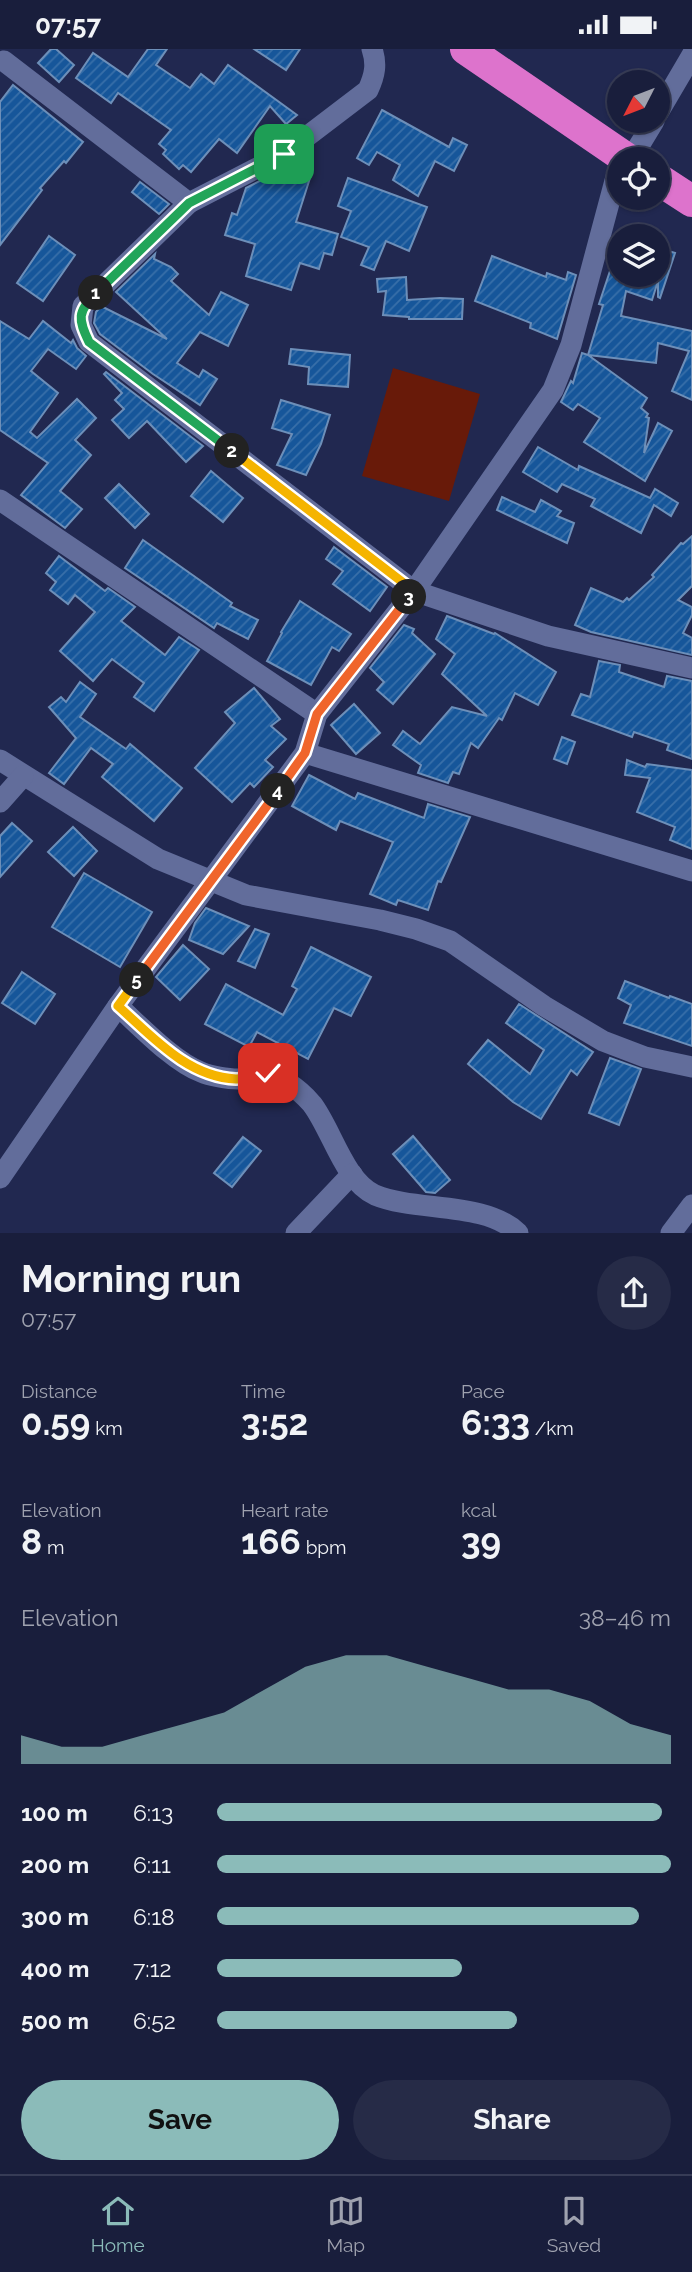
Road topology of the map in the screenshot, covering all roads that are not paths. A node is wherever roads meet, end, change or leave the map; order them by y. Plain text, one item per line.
1 (372, 49) edge
2 (466, 49) edge
3 (692, 55) edge
4 (5, 59) edge
5 (670, 93) edge
6 (645, 133) edge
7 (607, 147) edge
8 (633, 147) edge
9 (670, 187) edge
10 (692, 201) edge
11 (189, 203) junction
12 (609, 210) edge
13 (0, 500) edge
14 (414, 591) junction
15 (692, 669) edge
16 (317, 714) junction
17 (305, 753) junction
18 (0, 760) edge
19 (23, 776) junction
20 (0, 802) edge
21 (692, 871) edge
22 (211, 882) junction
23 (118, 1006) junction
24 (692, 1067) edge
25 (352, 1174) junction
26 (0, 1178) edge
27 (690, 1213) edge
28 (296, 1233) edge
29 (518, 1233) edge
30 (671, 1233) edge

1 - 11 street
2 - 7 highway
3 - 5 street
4 - 11 street
6 - 8 street
9 - 10 highway
11 - 14 street
12 - 14 street
13 - 16 street
14 - 15 street
14 - 16 street
16 - 17 street
17 - 21 street
17 - 22 street
18 - 19 street
19 - 20 street
19 - 22 street
22 - 23 street
22 - 24 street
23 - 25 street
23 - 26 street
25 - 28 street
25 - 29 street
27 - 30 street

